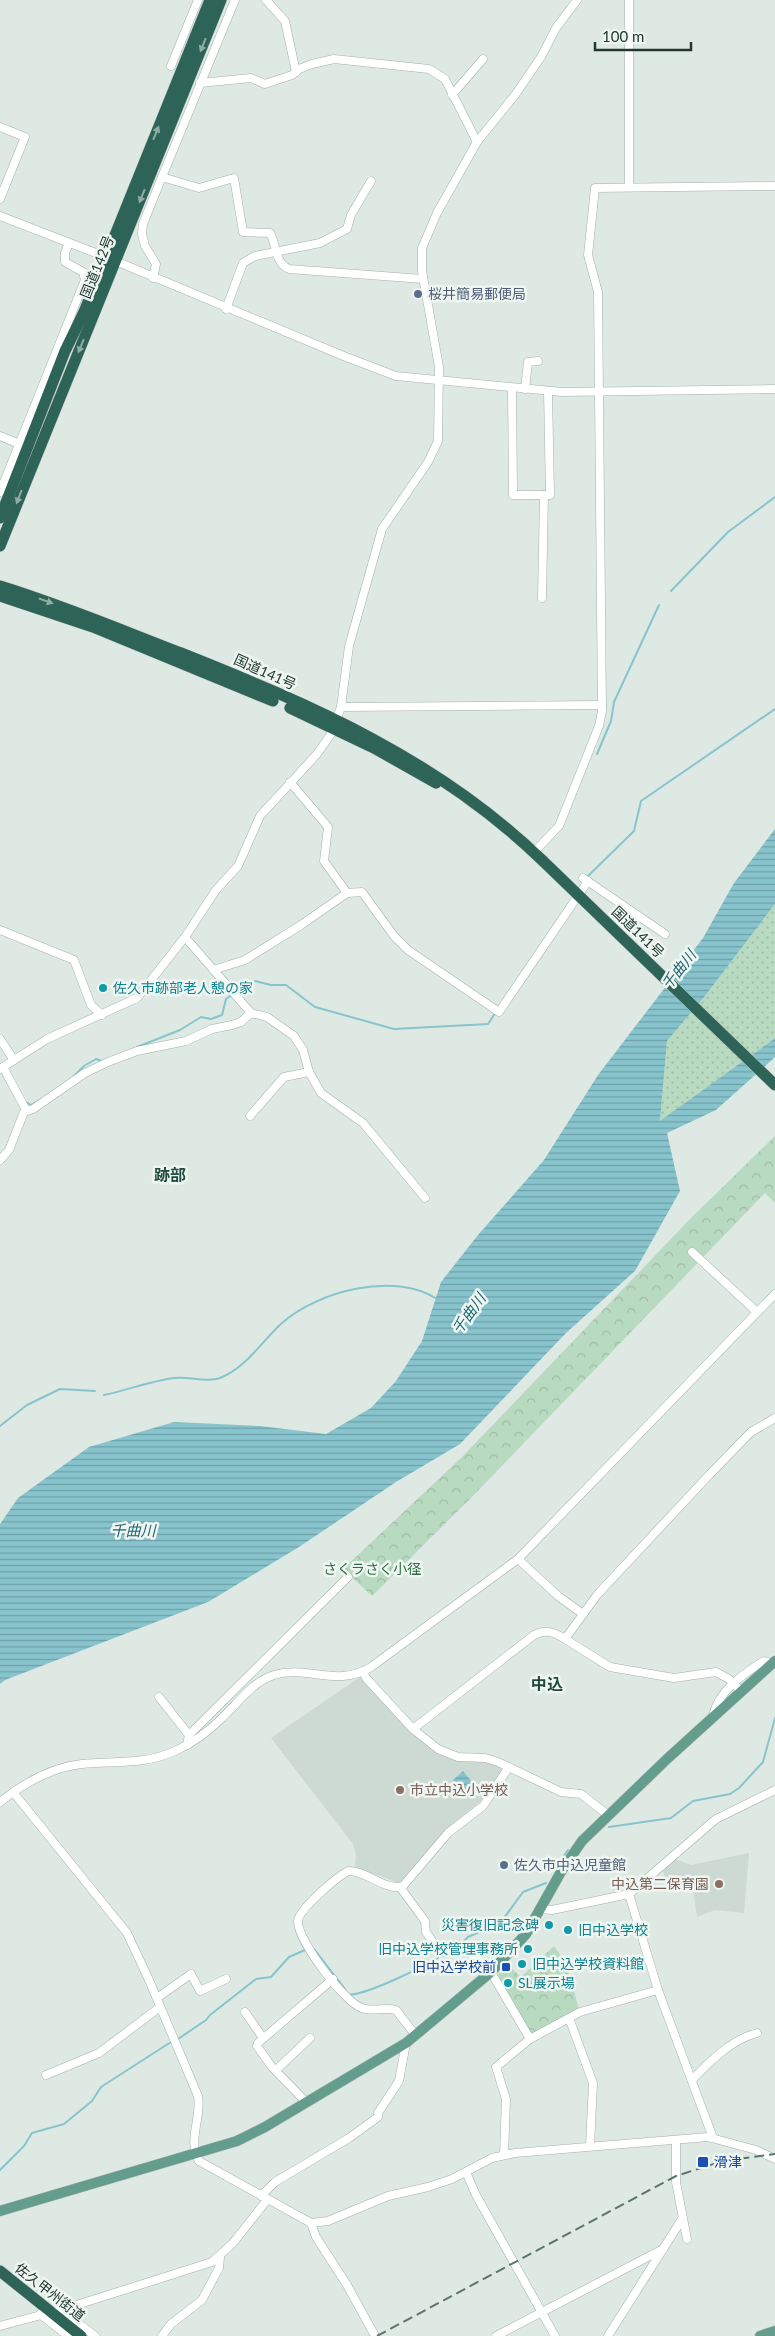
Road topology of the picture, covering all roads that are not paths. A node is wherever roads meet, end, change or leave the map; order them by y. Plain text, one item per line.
1 (198, 0) edge
2 (210, 0) edge
3 (221, 0) edge
4 (235, 0) edge
5 (266, 0) edge
6 (577, 0) edge
7 (629, 0) edge
8 (483, 59) dead end
9 (171, 66) dead end
10 (296, 72) junction
11 (200, 83) junction
12 (452, 95) junction
13 (0, 127) edge
14 (477, 142) junction
15 (162, 177) junction
16 (371, 181) dead end
17 (775, 186) edge
18 (629, 187) junction
19 (0, 199) edge
20 (0, 216) edge
21 (69, 243) junction
22 (276, 253) junction
23 (111, 259) junction
24 (154, 278) junction
25 (423, 279) junction
26 (226, 309) junction
27 (538, 361) dead end
28 (439, 380) junction
29 (512, 388) junction
30 (526, 389) junction
31 (775, 389) edge
32 (548, 391) junction
33 (598, 392) junction
34 (0, 436) edge
35 (24, 446) junction
36 (0, 492) edge
37 (544, 495) junction
38 (0, 518) edge
39 (0, 546) edge
40 (0, 586) edge
41 (0, 596) edge
42 (542, 598) dead end
43 (602, 705) junction
44 (342, 707) junction
45 (335, 724) junction
46 (290, 782) junction
47 (534, 852) junction
48 (347, 893) junction
49 (0, 930) edge
50 (665, 934) dead end
51 (185, 938) junction
52 (213, 970) junction
53 (251, 1013) junction
54 (102, 1016) junction
55 (0, 1039) edge
56 (6, 1065) edge
57 (309, 1072) junction
58 (775, 1085) edge
59 (26, 1110) junction
60 (250, 1116) dead end
61 (0, 1160) edge
62 (425, 1198) dead end
63 (692, 1252) dead end
64 (775, 1294) edge
65 (757, 1312) junction
66 (775, 1418) edge
67 (518, 1559) junction
68 (348, 1577) dead end
69 (584, 1614) junction
70 (565, 1639) junction
71 (773, 1662) edge
72 (363, 1671) junction
73 (737, 1687) junction
74 (159, 1697) dead end
75 (413, 1729) junction
76 (190, 1735) junction
77 (187, 1745) junction
78 (509, 1767) junction
79 (775, 1790) edge
80 (13, 1792) junction
81 (0, 1802) edge
82 (608, 1815) junction
83 (400, 1887) junction
84 (629, 1894) junction
85 (542, 1909) junction
86 (491, 1972) junction
87 (226, 1979) dead end
88 (333, 1979) junction
89 (658, 1990) junction
90 (157, 1998) junction
91 (160, 2007) junction
92 (245, 2012) dead end
93 (569, 2018) junction
94 (757, 2032) dead end
95 (416, 2036) junction
96 (263, 2038) junction
97 (310, 2038) dead end
98 (530, 2039) junction
99 (406, 2043) junction
100 (276, 2070) junction
101 (46, 2075) dead end
102 (692, 2080) junction
103 (306, 2103) junction
104 (712, 2138) junction
105 (676, 2140) junction
106 (590, 2146) junction
107 (196, 2155) junction
108 (504, 2155) junction
109 (775, 2159) edge
110 (466, 2172) junction
111 (264, 2198) junction
112 (0, 2211) edge
113 (682, 2219) junction
114 (311, 2223) junction
115 (687, 2239) dead end
116 (662, 2249) junction
117 (220, 2257) junction
118 (0, 2271) edge
119 (58, 2310) junction
120 (541, 2311) junction
121 (40, 2314) junction
122 (0, 2326) edge
123 (775, 2332) edge
124 (68, 2336) edge
125 (82, 2336) edge
126 (95, 2336) edge
127 (162, 2336) edge
128 (375, 2336) edge
129 (496, 2336) edge
130 (554, 2336) edge
131 (608, 2336) edge
132 (760, 2336) edge

1 - 9 street
23 -> 2 highway, 国道142号
3 -> 23 highway, 国道142号
4 - 11 street
5 - 10 street
6 - 14 street
7 - 18 street
8 - 12 street
10 - 11 street
10 - 12 street
11 - 15 street
12 - 14 street
13 - 19 street
14 - 25 street
15 - 22 street
15 - 24 street
16 - 22 street
17 - 18 street
18 - 33 street
20 - 21 street
21 - 23 street
21 - 35 street
22 - 25 street
22 - 26 street
23 - 24 street
23 - 35 highway, 国道142号
23 -> 39 highway, 国道142号
24 - 26 street
25 - 28 street
26 - 28 street
27 - 30 street
28 - 29 street
28 - 44 street
29 - 30 street
29 - 37 street
30 - 32 street
31 - 33 street
32 - 33 street
32 - 37 street
33 - 43 street
34 - 35 street
35 - 36 street
35 - 38 highway, 国道142号
37 - 42 street
40 -> 45 highway, 国道141号
41 - 45 highway, 国道141号
43 - 44 street
43 - 47 street
44 - 45 street
45 - 46 street
45 - 47 highway, 国道141号
46 - 48 street
46 - 51 street
47 - 58 highway, 国道141号, bridge
48 - 50 street
48 - 52 street
49 - 54 street
51 - 52 street
51 - 54 street
52 - 53 street
53 - 57 street
53 - 59 street
54 - 56 street
55 - 56 street
56 - 59 street
57 - 60 street
57 - 62 street
59 - 61 street
63 - 65 street
64 - 65 street
65 - 67 street
66 - 69 street
67 - 69 street
67 - 72 street
68 - 76 street
69 - 70 street
70 - 73 street
70 - 75 street
71 - 73 main road
72 - 75 street
72 - 77 street
73 - 82 main road
74 - 76 street
75 - 78 street
76 - 77 street
77 - 80 street
78 - 82 street
78 - 83 street
79 - 84 street
80 - 81 street
80 - 90 street
82 - 85 main road
83 - 86 street
83 - 88 street
84 - 85 street
84 - 89 street
85 - 86 main road
86 - 95 main road
86 - 98 street
87 - 90 street
88 - 95 street
88 - 96 street
89 - 93 street
89 - 102 street
90 - 91 street
91 - 101 street
91 - 107 street
92 - 96 street
93 - 98 street
93 - 106 street
94 - 102 street
95 - 99 main road
96 - 100 street
97 - 100 street
98 - 108 street
99 - 103 main road
99 - 111 street
100 - 103 street
102 - 104 street
103 - 107 main road
104 - 105 street
104 - 109 street
105 - 106 street
105 - 113 street
106 - 108 street
107 - 111 street
107 - 112 main road
108 - 110 street
110 - 114 street
110 - 120 street
111 - 114 street
111 - 117 street
113 - 115 street
113 - 116 street
114 - 128 street
116 - 120 street
116 - 131 street
117 - 119 street
117 - 127 street
118 - 119 highway, 佐久甲州街道
119 - 121 street
119 - 125 highway, 佐久甲州街道
119 - 126 street
120 - 129 street
120 - 130 street
121 - 122 street
121 - 124 street
123 - 132 main road

